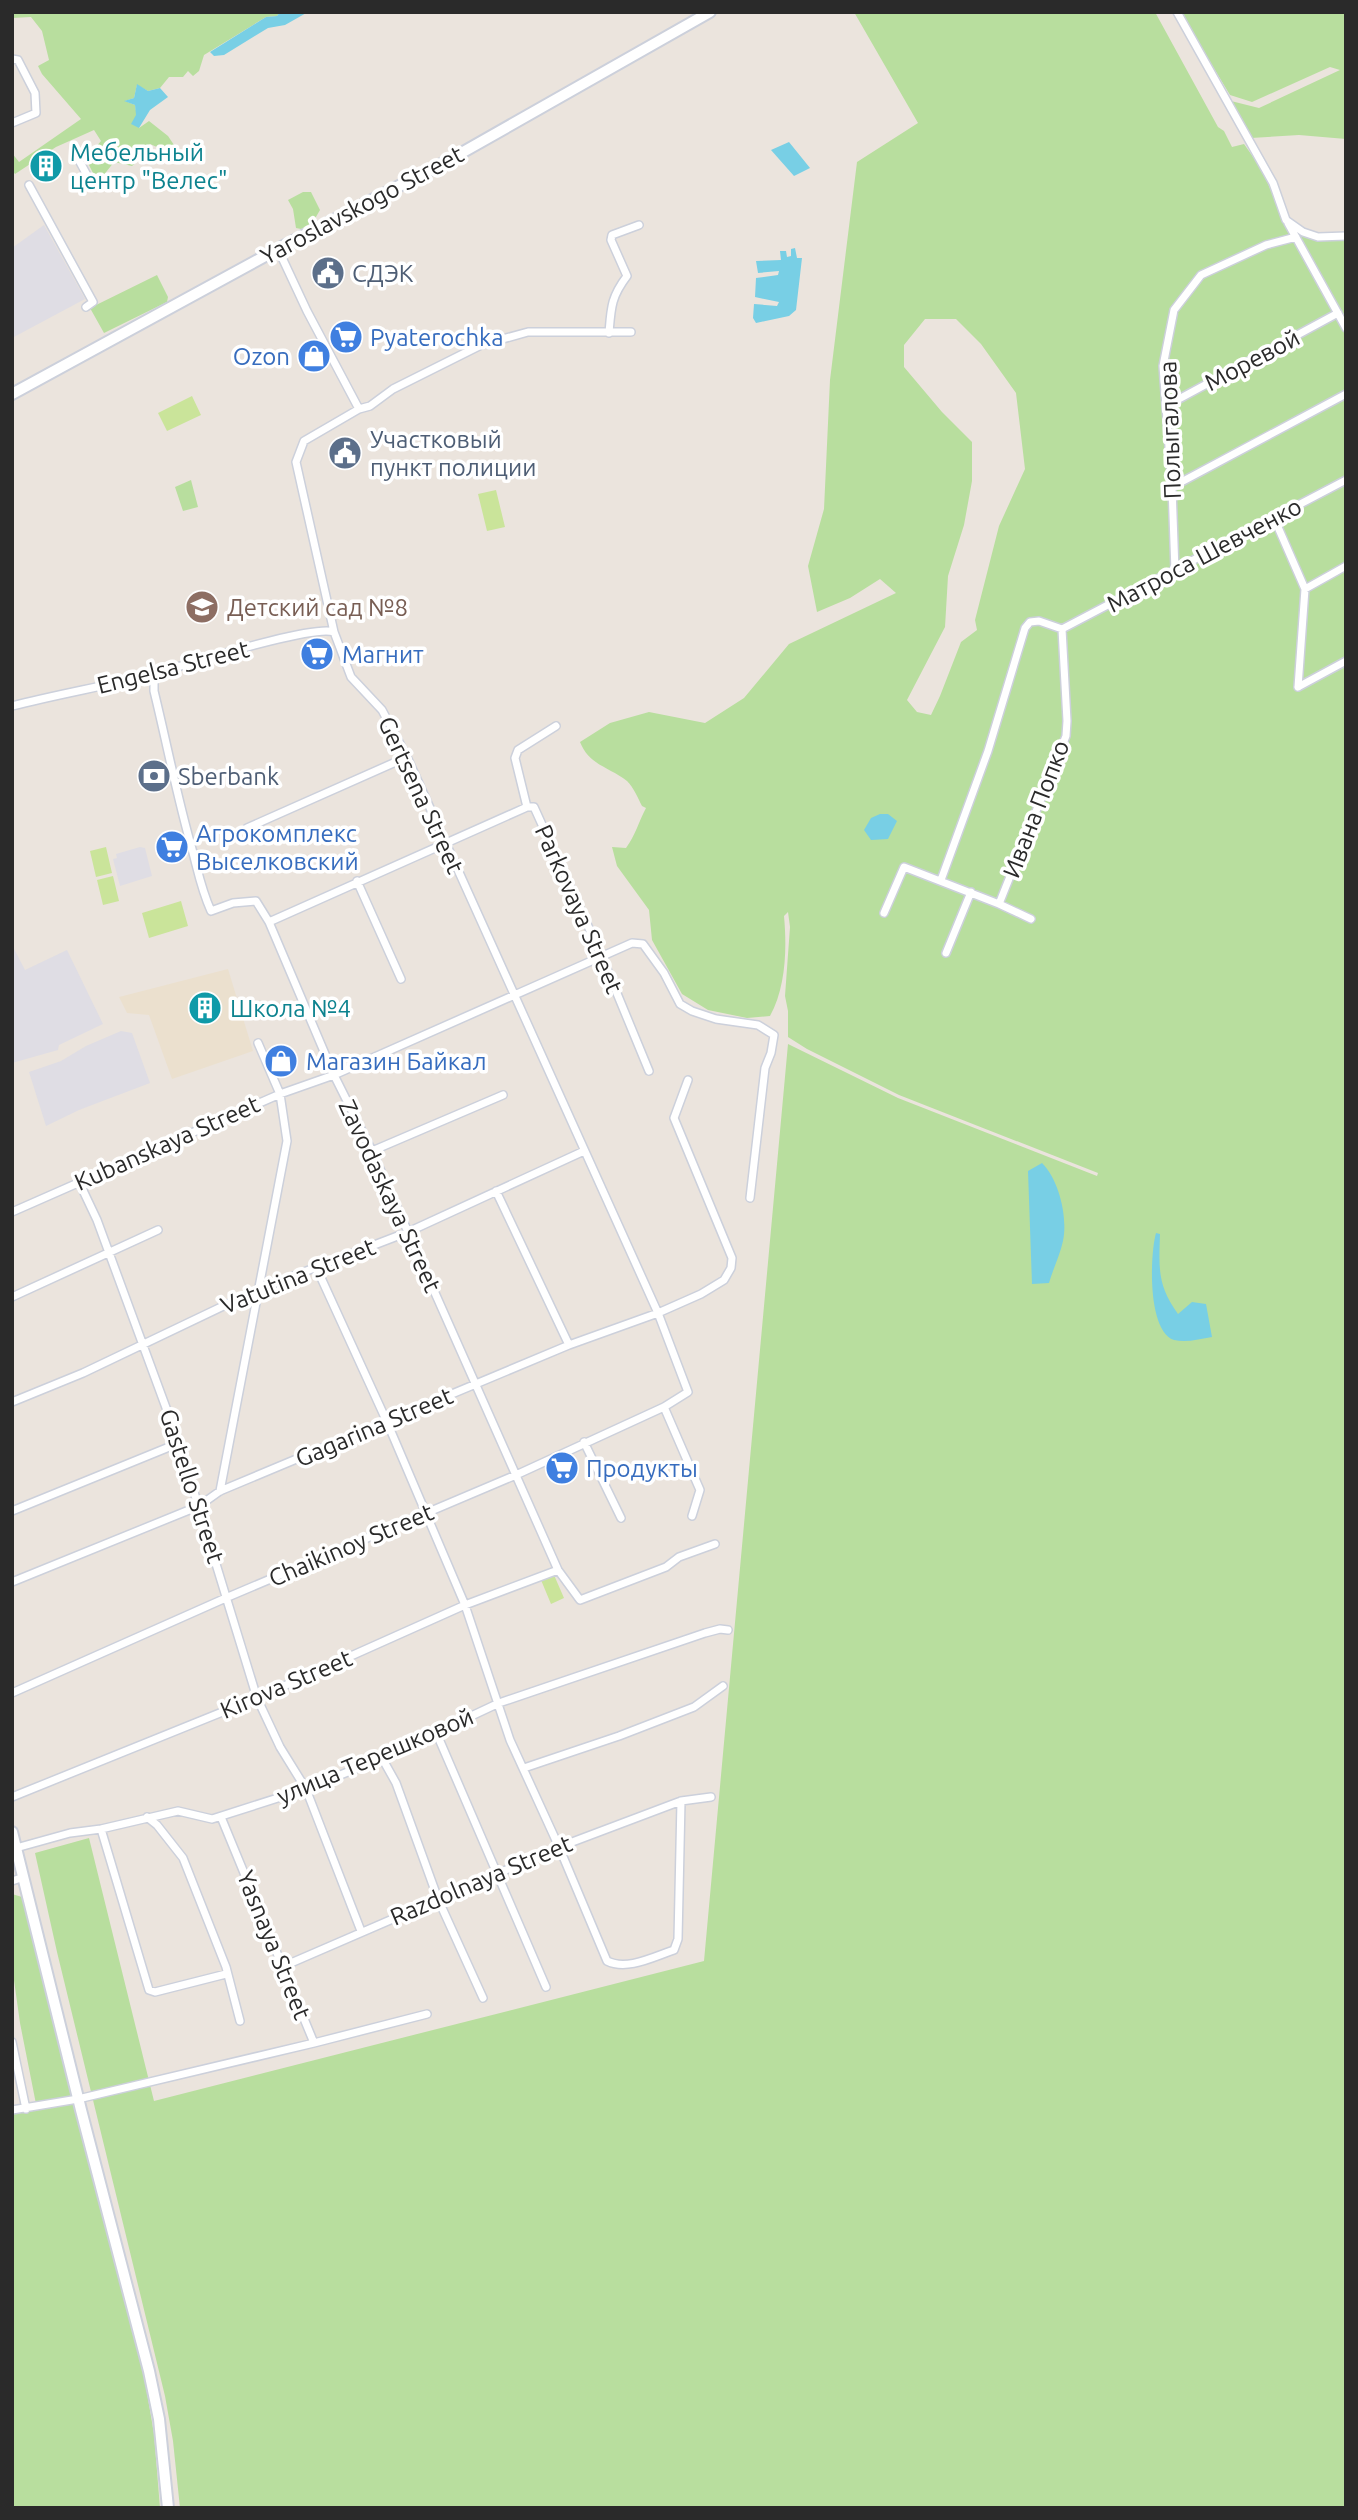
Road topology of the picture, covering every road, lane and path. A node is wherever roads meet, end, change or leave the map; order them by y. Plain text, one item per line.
1 (710, 12) edge
2 (1177, 12) edge
3 (12, 59) edge
4 (12, 123) edge
5 (74, 151) dead end
6 (88, 177) dead end
7 (29, 185) dead end
8 (1286, 220) junction
9 (639, 225) dead end
10 (1346, 236) edge
11 (1296, 237) junction
12 (278, 249) junction
13 (86, 307) dead end
14 (1338, 313) junction
15 (1346, 328) edge
16 (631, 332) dead end
17 (609, 333) junction
18 (12, 394) edge
19 (1346, 394) edge
20 (1166, 406) junction
21 (359, 409) junction
22 (1346, 480) edge
23 (1172, 487) junction
24 (1274, 518) junction
25 (1346, 566) edge
26 (1175, 571) junction
27 (1305, 589) junction
28 (1062, 629) junction
29 (334, 632) junction
30 (1346, 661) edge
31 (154, 674) junction
32 (12, 706) edge
33 (556, 726) dead end
34 (407, 757) junction
35 (527, 807) junction
36 (247, 828) dead end
37 (444, 843) junction
38 (941, 880) junction
39 (357, 881) junction
40 (971, 892) junction
41 (999, 904) junction
42 (884, 913) dead end
43 (1031, 919) dead end
44 (269, 922) junction
45 (946, 953) dead end
46 (602, 957) junction
47 (401, 979) dead end
48 (514, 996) junction
49 (258, 1043) dead end
50 (649, 1071) dead end
51 (334, 1075) junction
52 (688, 1080) dead end
53 (280, 1094) junction
54 (503, 1095) dead end
55 (372, 1151) junction
56 (584, 1151) junction
57 (79, 1182) junction
58 (496, 1191) junction
59 (750, 1198) dead end
60 (12, 1212) edge
61 (158, 1230) dead end
62 (408, 1232) junction
63 (110, 1254) junction
64 (317, 1269) junction
65 (257, 1290) junction
66 (12, 1297) edge
67 (658, 1312) junction
68 (144, 1344) junction
69 (569, 1345) junction
70 (476, 1384) junction
71 (688, 1392) joint
72 (12, 1402) edge
73 (664, 1407) junction
74 (387, 1422) junction
75 (584, 1442) junction
76 (179, 1443) junction
77 (516, 1475) junction
78 (220, 1491) junction
79 (199, 1506) junction
80 (12, 1511) edge
81 (425, 1514) junction
82 (692, 1516) dead end
83 (621, 1518) dead end
84 (715, 1544) dead end
85 (558, 1570) junction
86 (12, 1582) edge
87 (228, 1597) junction
88 (465, 1605) junction
89 (728, 1630) dead end
90 (723, 1686) dead end
91 (12, 1693) edge
92 (257, 1698) junction
93 (499, 1703) junction
94 (436, 1732) junction
95 (382, 1758) junction
96 (524, 1768) junction
97 (306, 1789) junction
98 (12, 1797) edge
99 (710, 1797) dead end
100 (681, 1801) junction
101 (220, 1816) junction
102 (147, 1817) junction
103 (101, 1829) junction
104 (12, 1832) edge
105 (559, 1847) junction
106 (16, 1848) junction
107 (498, 1873) junction
108 (24, 1877) junction
109 (12, 1881) edge
110 (438, 1899) junction
111 (361, 1931) junction
112 (284, 1966) junction
113 (226, 1974) junction
114 (546, 1987) dead end
115 (483, 1998) dead end
116 (427, 2014) dead end
117 (240, 2021) dead end
118 (12, 2042) edge
119 (314, 2043) junction
120 (79, 2105) junction
121 (26, 2109) junction
122 (12, 2110) edge
123 (168, 2508) edge

1 - 12 street, Yaroslavskogo Street
2 - 8 street
3 - 4 street
5 - 6 street
7 - 13 street
8 - 10 street
8 - 11 street
9 - 17 street
11 - 14 street
11 - 20 street, Полыгалова
12 - 18 street, Yaroslavskogo Street
12 - 21 street
14 - 15 street
14 - 20 street, Моревой
16 - 17 street, Gertsena Street
17 - 21 street, Gertsena Street
19 - 23 street
20 - 23 street, Полыгалова
21 - 29 street, Gertsena Street
22 - 24 street, Матроса Шевченко
23 - 26 street, Полыгалова
24 - 26 street, Матроса Шевченко
24 - 27 street
25 - 27 street
26 - 28 street, Матроса Шевченко
27 - 30 street
28 - 38 street
28 - 41 street, Ивана Попко
29 - 31 street, Engelsa Street
29 - 34 street, Gertsena Street
31 - 32 street, Engelsa Street
31 - 44 street, Zavodaskaya Street
33 - 35 street, Parkovaya Street
34 - 36 street
34 - 37 street, Gertsena Street
35 - 37 street
35 - 46 street, Parkovaya Street
37 - 39 street
37 - 48 street, Gertsena Street
38 - 40 street
38 - 42 street
39 - 44 street
39 - 47 street
40 - 41 street
40 - 45 street
41 - 43 street
44 - 51 street, Zavodaskaya Street
46 - 48 street, Kubanskaya Street
46 - 50 street, Parkovaya Street
46 - 59 street, Kubanskaya Street
48 - 51 street, Kubanskaya Street
48 - 56 street, Gertsena Street
49 - 53 street
51 - 53 street, Kubanskaya Street
51 - 55 street, Zavodaskaya Street
52 - 67 street, Gagarina Street
53 - 57 street, Kubanskaya Street
53 - 65 street
54 - 55 street
55 - 62 street, Zavodaskaya Street
56 - 58 street, Vatutina Street
56 - 67 street, Gertsena Street
57 - 60 street, Kubanskaya Street
57 - 63 street, Gastello Street
58 - 62 street, Vatutina Street
58 - 69 street
61 - 63 street
62 - 64 street, Vatutina Street
62 - 70 street, Zavodaskaya Street
63 - 66 street
63 - 68 street, Gastello Street
64 - 65 street, Vatutina Street
64 - 74 street
65 - 68 street, Vatutina Street
65 - 78 street
67 - 69 street, Gagarina Street
67 - 71 street, Gertsena Street
68 - 72 street, Vatutina Street
68 - 76 street, Gastello Street
69 - 70 street, Gagarina Street
70 - 74 street, Gagarina Street
70 - 77 street, Zavodaskaya Street
71 - 73 street, Chaikinoy Street
73 - 75 street, Chaikinoy Street
73 - 82 street
74 - 78 street, Gagarina Street
74 - 81 street
75 - 77 street, Chaikinoy Street
75 - 83 street
76 - 79 street, Gastello Street
76 - 80 street
77 - 81 street, Chaikinoy Street
77 - 85 street, Zavodaskaya Street
78 - 79 street, Gagarina Street
79 - 86 street, Gagarina Street
79 - 87 street, Gastello Street
81 - 87 street, Chaikinoy Street
81 - 88 street
84 - 85 street, Zavodaskaya Street
85 - 88 street, Kirova Street
87 - 91 street, Chaikinoy Street
87 - 92 street, Gastello Street
88 - 92 street, Kirova Street
88 - 93 street
89 - 93 street, улица Терешковой
90 - 96 street
92 - 97 street, Gastello Street
92 - 98 street, Kirova Street
93 - 94 street, улица Терешковой
93 - 96 street
94 - 95 street, улица Терешковой
94 - 107 street
95 - 97 street, улица Терешковой
95 - 110 street
96 - 105 street
97 - 101 street, улица Терешковой
97 - 111 street, Gastello Street
99 - 100 street, Razdolnaya Street
100 - 105 street, Razdolnaya Street
100 - 105 street
101 - 102 street, улица Терешковой
101 - 112 street, Yasnaya Street
102 - 103 street, улица Терешковой
102 - 113 street
103 - 106 street, улица Терешковой
103 - 113 street
104 - 106 street
105 - 107 street, Razdolnaya Street
106 - 108 street
107 - 110 street, Razdolnaya Street
107 - 114 street
108 - 109 street
108 - 120 street
110 - 111 street, Razdolnaya Street
110 - 115 street
111 - 112 street, Razdolnaya Street
112 - 119 street, Yasnaya Street
113 - 117 street
116 - 119 street, Yasnaya Street
118 - 121 street
119 - 120 street
120 - 121 street
120 - 123 street
121 - 122 street

